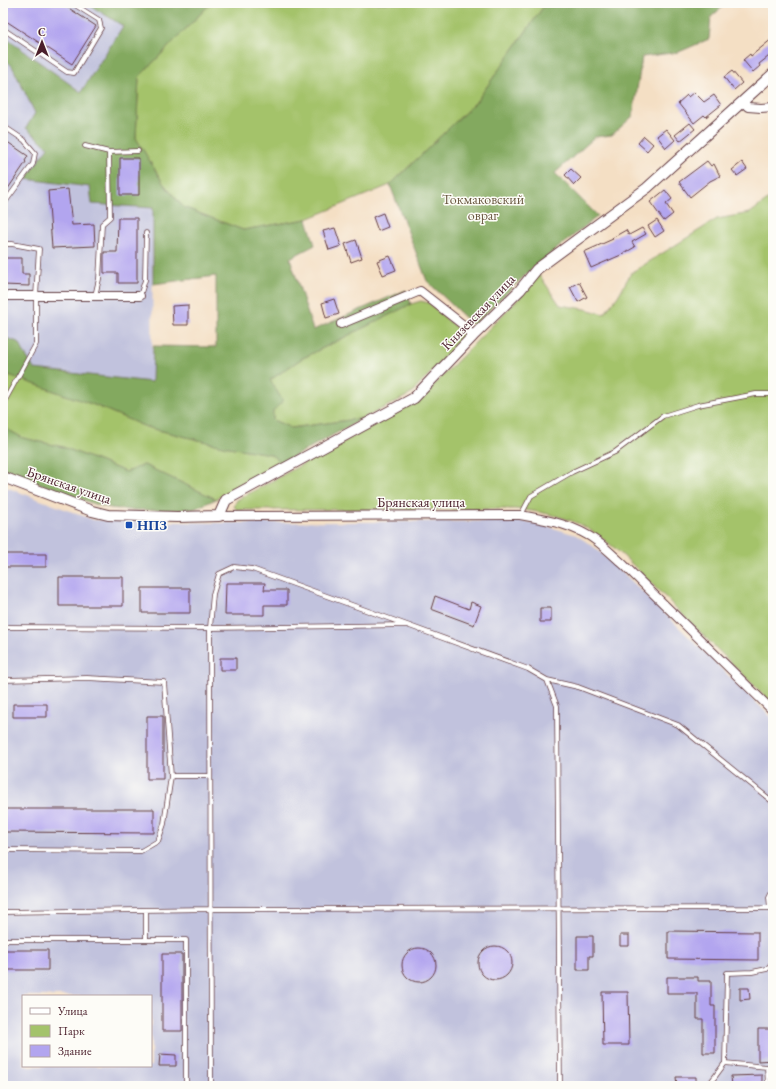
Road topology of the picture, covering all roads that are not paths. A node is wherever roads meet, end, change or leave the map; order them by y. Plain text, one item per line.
1 (72, 3) edge
2 (3, 29) edge
3 (773, 74) edge
4 (743, 102) junction
5 (773, 107) edge
6 (3, 126) edge
7 (85, 146) dead end
8 (138, 151) dead end
9 (109, 152) junction
10 (3, 205) edge
11 (146, 232) dead end
12 (3, 244) edge
13 (3, 296) edge
14 (36, 296) junction
15 (94, 296) junction
16 (140, 296) joint
17 (341, 324) dead end
18 (473, 336) junction
19 (773, 394) edge
20 (3, 404) edge
21 (3, 477) edge
22 (520, 515) junction
23 (218, 516) junction
24 (407, 625) junction
25 (3, 627) edge
26 (210, 628) junction
27 (3, 680) edge
28 (547, 680) junction
29 (773, 711) edge
30 (171, 776) junction
31 (210, 776) junction
32 (773, 802) edge
33 (3, 850) edge
34 (773, 889) edge
35 (771, 908) edge
36 (210, 909) junction
37 (559, 909) junction
38 (146, 910) junction
39 (3, 912) edge
40 (146, 939) junction
41 (3, 940) edge
42 (773, 962) edge
43 (725, 1063) junction
44 (186, 1086) edge
45 (211, 1086) edge
46 (560, 1086) edge
47 (708, 1086) edge
48 (768, 1086) edge

1 - 2 lane
3 - 4 street, Князевская улица
4 - 5 street
4 - 18 street, Князевская улица
6 - 10 lane
7 - 9 lane
8 - 9 lane
9 - 15 lane
11 - 16 lane
12 - 14 lane
13 - 14 street
14 - 15 street
14 - 20 lane
15 - 16 street
17 - 18 street
18 - 23 street, Князевская улица
19 - 22 lane
21 - 23 street, Брянская улица
22 - 23 street, Брянская улица
22 - 29 street, Брянская улица
24 - 26 lane
24 - 26 lane
24 - 28 lane
25 - 26 lane
26 - 31 lane
27 - 30 lane
28 - 32 lane
28 - 37 lane
30 - 31 lane
30 - 33 lane
31 - 36 lane
34 - 35 lane
35 - 37 lane
36 - 37 lane
36 - 38 lane
36 - 45 lane
37 - 46 lane
38 - 39 lane
38 - 40 lane
40 - 41 lane
40 - 44 lane
42 - 43 lane
43 - 47 lane
43 - 48 lane

